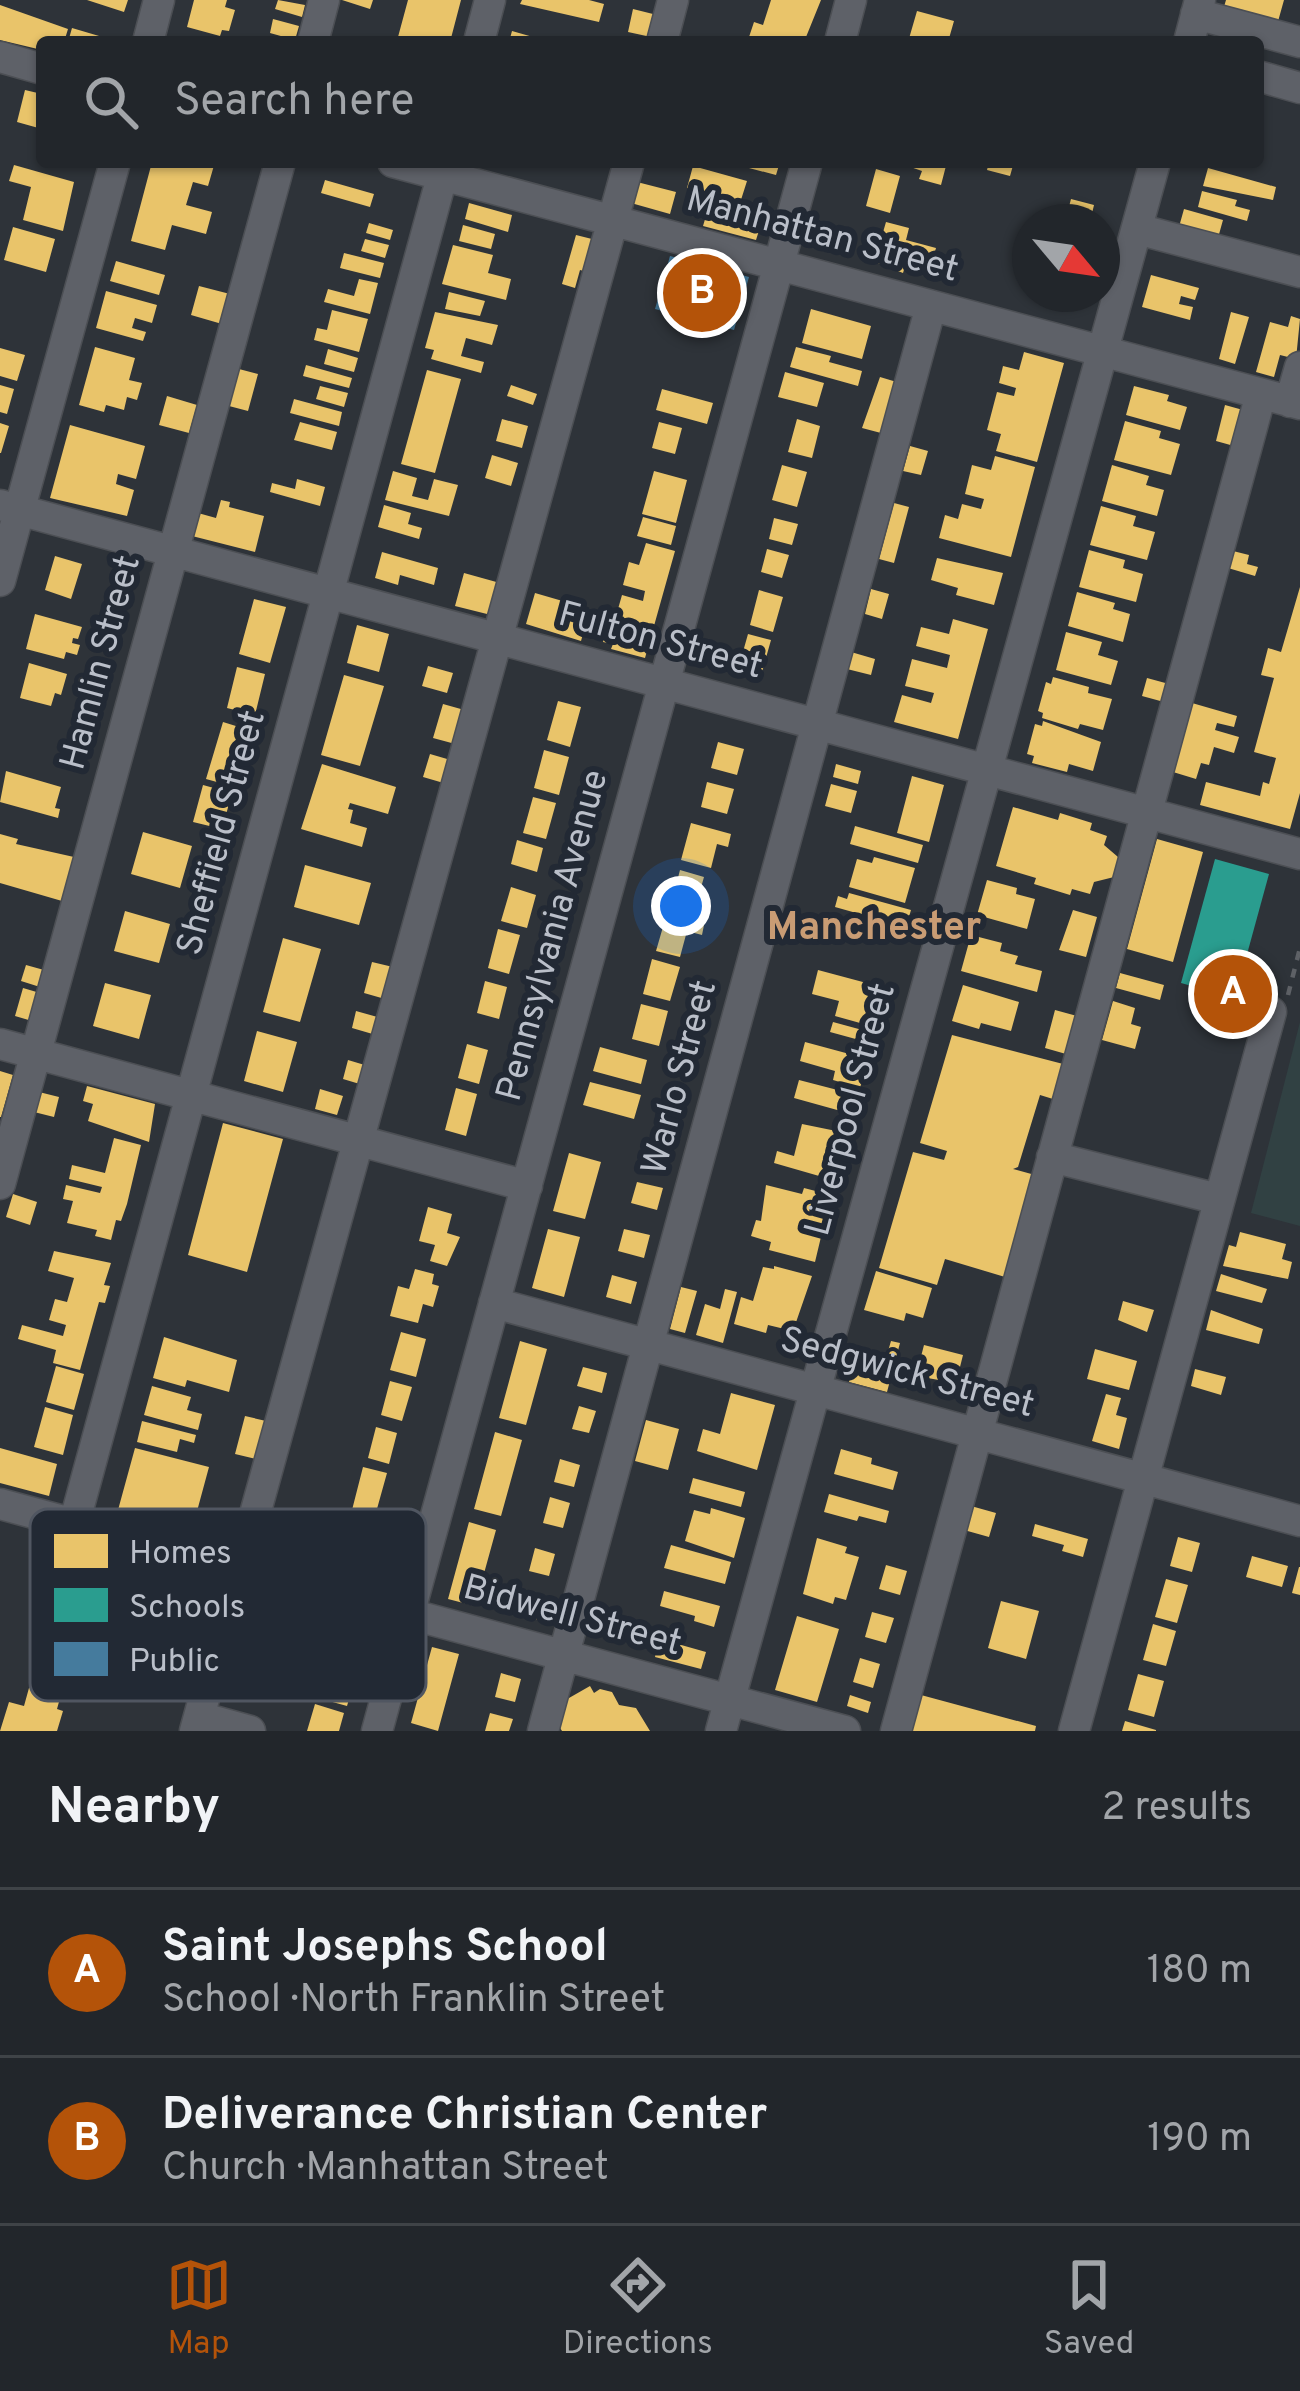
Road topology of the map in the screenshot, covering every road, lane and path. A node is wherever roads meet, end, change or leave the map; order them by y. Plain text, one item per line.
1 (160, 0) edge
2 (324, 0) edge
3 (490, 0) edge
4 (674, 0) edge
5 (851, 0) edge
6 (1195, 18) edge
7 (150, 36) edge
8 (315, 36) edge
9 (480, 36) edge
10 (664, 36) edge
11 (842, 36) edge
12 (1300, 42) edge
13 (0, 58) edge
14 (36, 67) edge
15 (1264, 78) edge
16 (1300, 88) edge
17 (113, 168) edge
18 (278, 168) edge
19 (627, 168) edge
20 (805, 168) edge
21 (1153, 168) edge
22 (444, 169) edge
23 (613, 221) junction
24 (1136, 230) junction
25 (778, 265) junction
26 (1300, 272) edge
27 (932, 306) junction
28 (1103, 352) junction
29 (1300, 367) edge
30 (1283, 400) edge
31 (10, 508) edge
32 (173, 552) junction
33 (0, 581) edge
34 (328, 593) junction
35 (497, 638) junction
36 (664, 683) junction
37 (819, 725) junction
38 (987, 770) junction
39 (1147, 813) junction
40 (1300, 854) edge
41 (1300, 948) edge
42 (1271, 1012) joint
43 (0, 1044) edge
44 (36, 1054) junction
45 (191, 1096) junction
46 (358, 1141) junction
47 (1052, 1157) junction
48 (0, 1184) edge
49 (526, 1186) junction
50 (1218, 1199) junction
51 (494, 1304) junction
52 (648, 1345) junction
53 (815, 1390) junction
54 (977, 1434) junction
55 (1143, 1478) junction
56 (78, 1509) edge
57 (257, 1509) edge
58 (1300, 1519) edge
59 (426, 1555) edge
60 (426, 1618) edge
61 (563, 1655) junction
62 (729, 1700) junction
63 (385, 1701) edge
64 (197, 1724) edge
65 (250, 1731) edge
66 (377, 1731) edge
67 (543, 1731) edge
68 (721, 1731) edge
69 (845, 1731) edge
70 (896, 1731) edge
71 (1073, 1731) edge

1 - 7 street
2 - 8 street
3 - 9 street
4 - 10 street
5 - 11 street
6 - 12 street
13 - 14 street
15 - 16 street
17 - 31 street
18 - 32 street, Hamlin Street
19 - 23 street
20 - 25 street, Pennsylvania Avenue
21 - 24 street, Liverpool Street
22 - 23 street, Manhattan Street
22 - 34 street, Sheffield Street
23 - 25 street, Manhattan Street
23 - 35 street
24 - 26 street
24 - 28 street, Liverpool Street
25 - 27 street, Manhattan Street
25 - 36 street, Pennsylvania Avenue
27 - 28 street, Manhattan Street
27 - 37 street, Warlo Street
28 - 30 street, Manhattan Street
28 - 38 street, Liverpool Street
29 - 30 street
30 - 39 street
31 - 32 street, Fulton Street
31 - 33 street
32 - 34 street, Fulton Street
32 - 44 street, Hamlin Street
34 - 35 street, Fulton Street
34 - 45 street, Sheffield Street
35 - 36 street, Fulton Street
35 - 46 street
36 - 37 street, Fulton Street
36 - 49 street, Pennsylvania Avenue
37 - 38 street, Fulton Street
37 - 52 street, Warlo Street
38 - 39 street, Fulton Street
38 - 53 street, Liverpool Street
39 - 40 street, Fulton Street
39 - 47 street
41 - 42 path
42 - 50 street
43 - 44 street
44 - 45 street
44 - 48 street, Hamlin Street
45 - 46 street
45 - 56 street, Sheffield Street
46 - 49 street
46 - 57 street
47 - 50 street
47 - 54 street
49 - 51 street, Pennsylvania Avenue
50 - 55 street
51 - 52 street, Sedgwick Street
51 - 59 street, Pennsylvania Avenue
52 - 53 street, Sedgwick Street
52 - 61 street, Warlo Street
53 - 54 street, Sedgwick Street
53 - 62 street, Liverpool Street
54 - 55 street, Sedgwick Street
54 - 70 street
55 - 58 street, Sedgwick Street
55 - 71 street
60 - 61 street, Bidwell Street
61 - 62 street, Bidwell Street
61 - 67 street, Warlo Street
62 - 68 street, Liverpool Street
62 - 69 street, Bidwell Street
63 - 66 street, Pennsylvania Avenue
64 - 65 street

